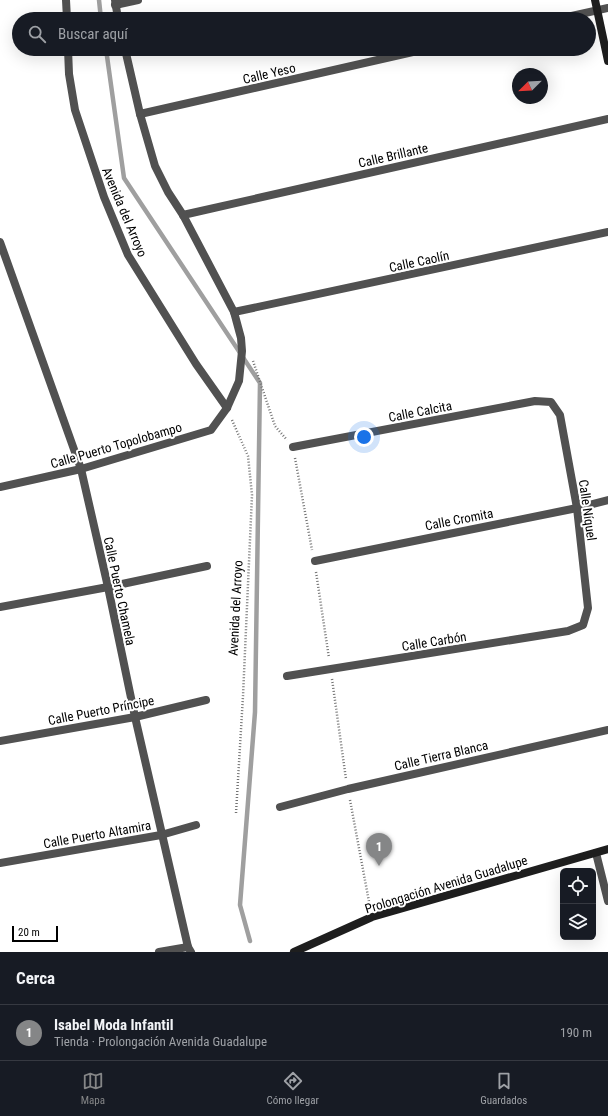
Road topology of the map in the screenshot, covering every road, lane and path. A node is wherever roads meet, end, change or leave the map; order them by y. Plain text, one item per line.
1 (66, 0) edge
2 (138, 0) edge
3 (595, 0) edge
4 (115, 3) edge
5 (608, 8) edge
6 (597, 10) junction
7 (66, 12) edge
8 (588, 12) edge
9 (68, 56) edge
10 (127, 56) edge
11 (395, 56) edge
12 (608, 61) edge
13 (140, 114) junction
14 (608, 119) edge
15 (182, 215) junction
16 (608, 232) edge
17 (0, 242) edge
18 (234, 312) junction
19 (252, 358) dead end
20 (551, 402) joint
21 (227, 408) junction
22 (293, 447) junction
23 (81, 469) junction
24 (0, 487) edge
25 (608, 500) edge
26 (577, 508) junction
27 (314, 561) joint
28 (207, 566) dead end
29 (108, 587) junction
30 (0, 607) edge
31 (583, 625) joint
32 (287, 676) dead end
33 (206, 700) dead end
34 (135, 717) junction
35 (608, 730) edge
36 (0, 741) edge
37 (348, 789) junction
38 (280, 807) dead end
39 (236, 813) dead end
40 (196, 825) dead end
41 (161, 834) junction
42 (608, 849) edge
43 (596, 853) junction
44 (0, 863) edge
45 (608, 901) edge
46 (372, 917) junction
47 (189, 949) edge
48 (160, 952) edge
49 (294, 952) edge

1 - 7 street
2 - 4 street
3 - 6 main road
5 - 6 street
6 - 8 street
6 - 12 main road
9 - 21 street, Avenida del Arroyo
10 - 13 street
11 - 13 street, Calle Yeso
13 - 15 street
14 - 15 street, Calle Brillante
15 - 18 street
16 - 18 street, Calle Caolín
17 - 23 street, Calle Puerto Chamela
18 - 21 street
19 - 22 path
20 - 22 street, Calle Calcita
20 - 26 street, Calle Níquel
21 - 23 street, Calle Puerto Topolobampo
21 - 39 path, Avenida del Arroyo
22 - 27 path
23 - 24 street, Calle Puerto Topolobampo
23 - 29 street, Calle Puerto Chamela
25 - 26 street, Calle Cromita
26 - 27 street, Calle Cromita
26 - 31 street, Calle Níquel
28 - 29 street
29 - 30 street
29 - 34 street, Calle Puerto Chamela
31 - 32 street, Calle Carbón
33 - 34 street, Calle Puerto Príncipe
34 - 36 street, Calle Puerto Príncipe
34 - 41 street, Calle Puerto Chamela
35 - 37 street, Calle Tierra Blanca
37 - 38 street, Calle Tierra Blanca
37 - 46 path
40 - 41 street, Calle Puerto Altamira
41 - 44 street, Calle Puerto Altamira
41 - 47 street, Calle Puerto Chamela
42 - 43 main road, Prolongación Avenida Guadalupe
43 - 45 street
43 - 46 main road, Prolongación Avenida Guadalupe
46 - 49 main road, Prolongación Avenida Guadalupe
47 - 48 street

